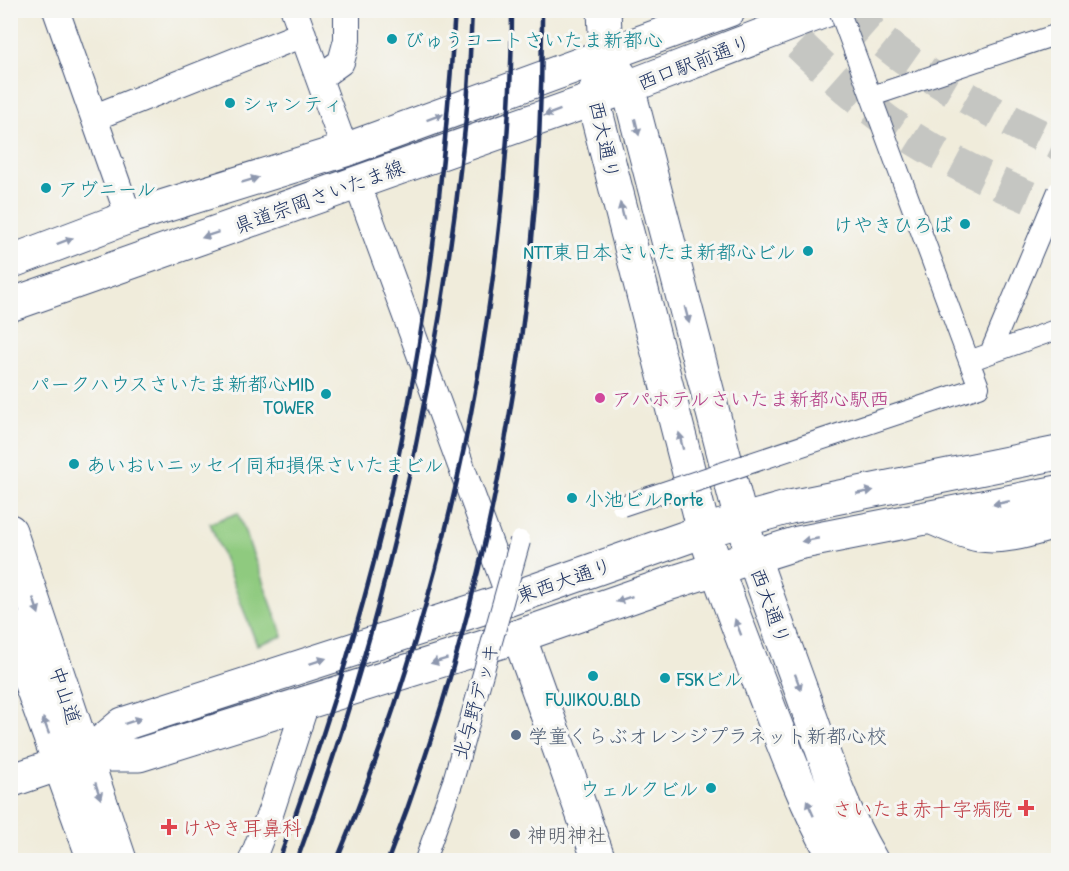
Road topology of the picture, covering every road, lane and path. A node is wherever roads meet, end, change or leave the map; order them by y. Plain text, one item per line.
1 (56, 10) edge
2 (294, 10) edge
3 (347, 10) edge
4 (604, 10) edge
5 (729, 10) edge
6 (827, 10) edge
7 (839, 10) edge
8 (1059, 33) edge
9 (303, 34) junction
10 (606, 55) junction
11 (320, 77) junction
12 (627, 87) junction
13 (872, 96) junction
14 (593, 100) junction
15 (95, 117) junction
16 (345, 150) junction
17 (357, 183) junction
18 (1059, 191) edge
19 (129, 218) junction
20 (10, 262) edge
21 (10, 306) edge
22 (1059, 329) edge
23 (990, 353) junction
24 (969, 361) junction
25 (1059, 433) edge
26 (1059, 453) edge
27 (952, 474) junction
28 (1059, 492) edge
29 (622, 506) dead end
30 (930, 517) junction
31 (741, 520) junction
32 (1059, 522) edge
33 (10, 531) edge
34 (704, 531) junction
35 (520, 541) dead end
36 (753, 556) junction
37 (716, 568) junction
38 (510, 599) junction
39 (10, 626) edge
40 (519, 636) junction
41 (306, 703) junction
42 (73, 759) junction
43 (10, 781) edge
44 (94, 861) edge
45 (120, 861) edge
46 (252, 861) edge
47 (425, 861) edge
48 (599, 861) edge
49 (836, 861) edge
50 (871, 861) edge

1 - 15 street
2 - 9 street
3 - 11 street
4 - 10 main road
5 - 10 main road, 西口駅前通り
6 - 12 main road, 西口駅前通り
7 - 13 street, bridge
8 - 13 street, bridge
9 - 11 street
9 - 15 street
10 - 12 main road, 西大通り
10 - 14 main road, 西大通り
16 -> 10 main road, 県道宗岡さいたま線
11 - 16 street
12 - 14 main road, 県道宗岡さいたま線
12 -> 31 main road, 西大通り
13 - 24 street, bridge
14 -> 17 main road, 県道宗岡さいたま線
34 -> 14 main road, 西大通り
15 - 19 street
19 -> 16 main road, 県道宗岡さいたま線
17 -> 21 main road, 県道宗岡さいたま線
17 - 38 street
18 - 23 street, bridge
20 -> 19 main road, 県道宗岡さいたま線
22 - 23 street, bridge
23 - 24 street, bridge
24 - 29 street, bridge
25 - 27 main road
26 - 27 main road, 東西大通り
31 -> 27 main road, 東西大通り
28 -> 30 main road, 東西大通り
30 - 32 main road
30 -> 36 main road, 東西大通り
31 - 34 main road, 東西大通り
31 - 36 main road, 西大通り
33 -> 42 main road, 中山道
34 - 37 main road, 西大通り
34 - 38 main road, 東西大通り
35 - 47 street, 北与野デッキ, bridge
36 - 37 main road, 東西大通り
36 -> 50 main road, 西大通り
37 -> 40 main road, 東西大通り
49 -> 37 main road, 西大通り
42 -> 38 main road, 東西大通り
42 -> 39 main road, 中山道
40 -> 41 main road, 東西大通り
40 - 48 main road
41 - 42 main road, 東西大通り
41 - 46 street
42 - 43 main road
42 - 44 main road, 中山道
42 -> 45 main road, 中山道

